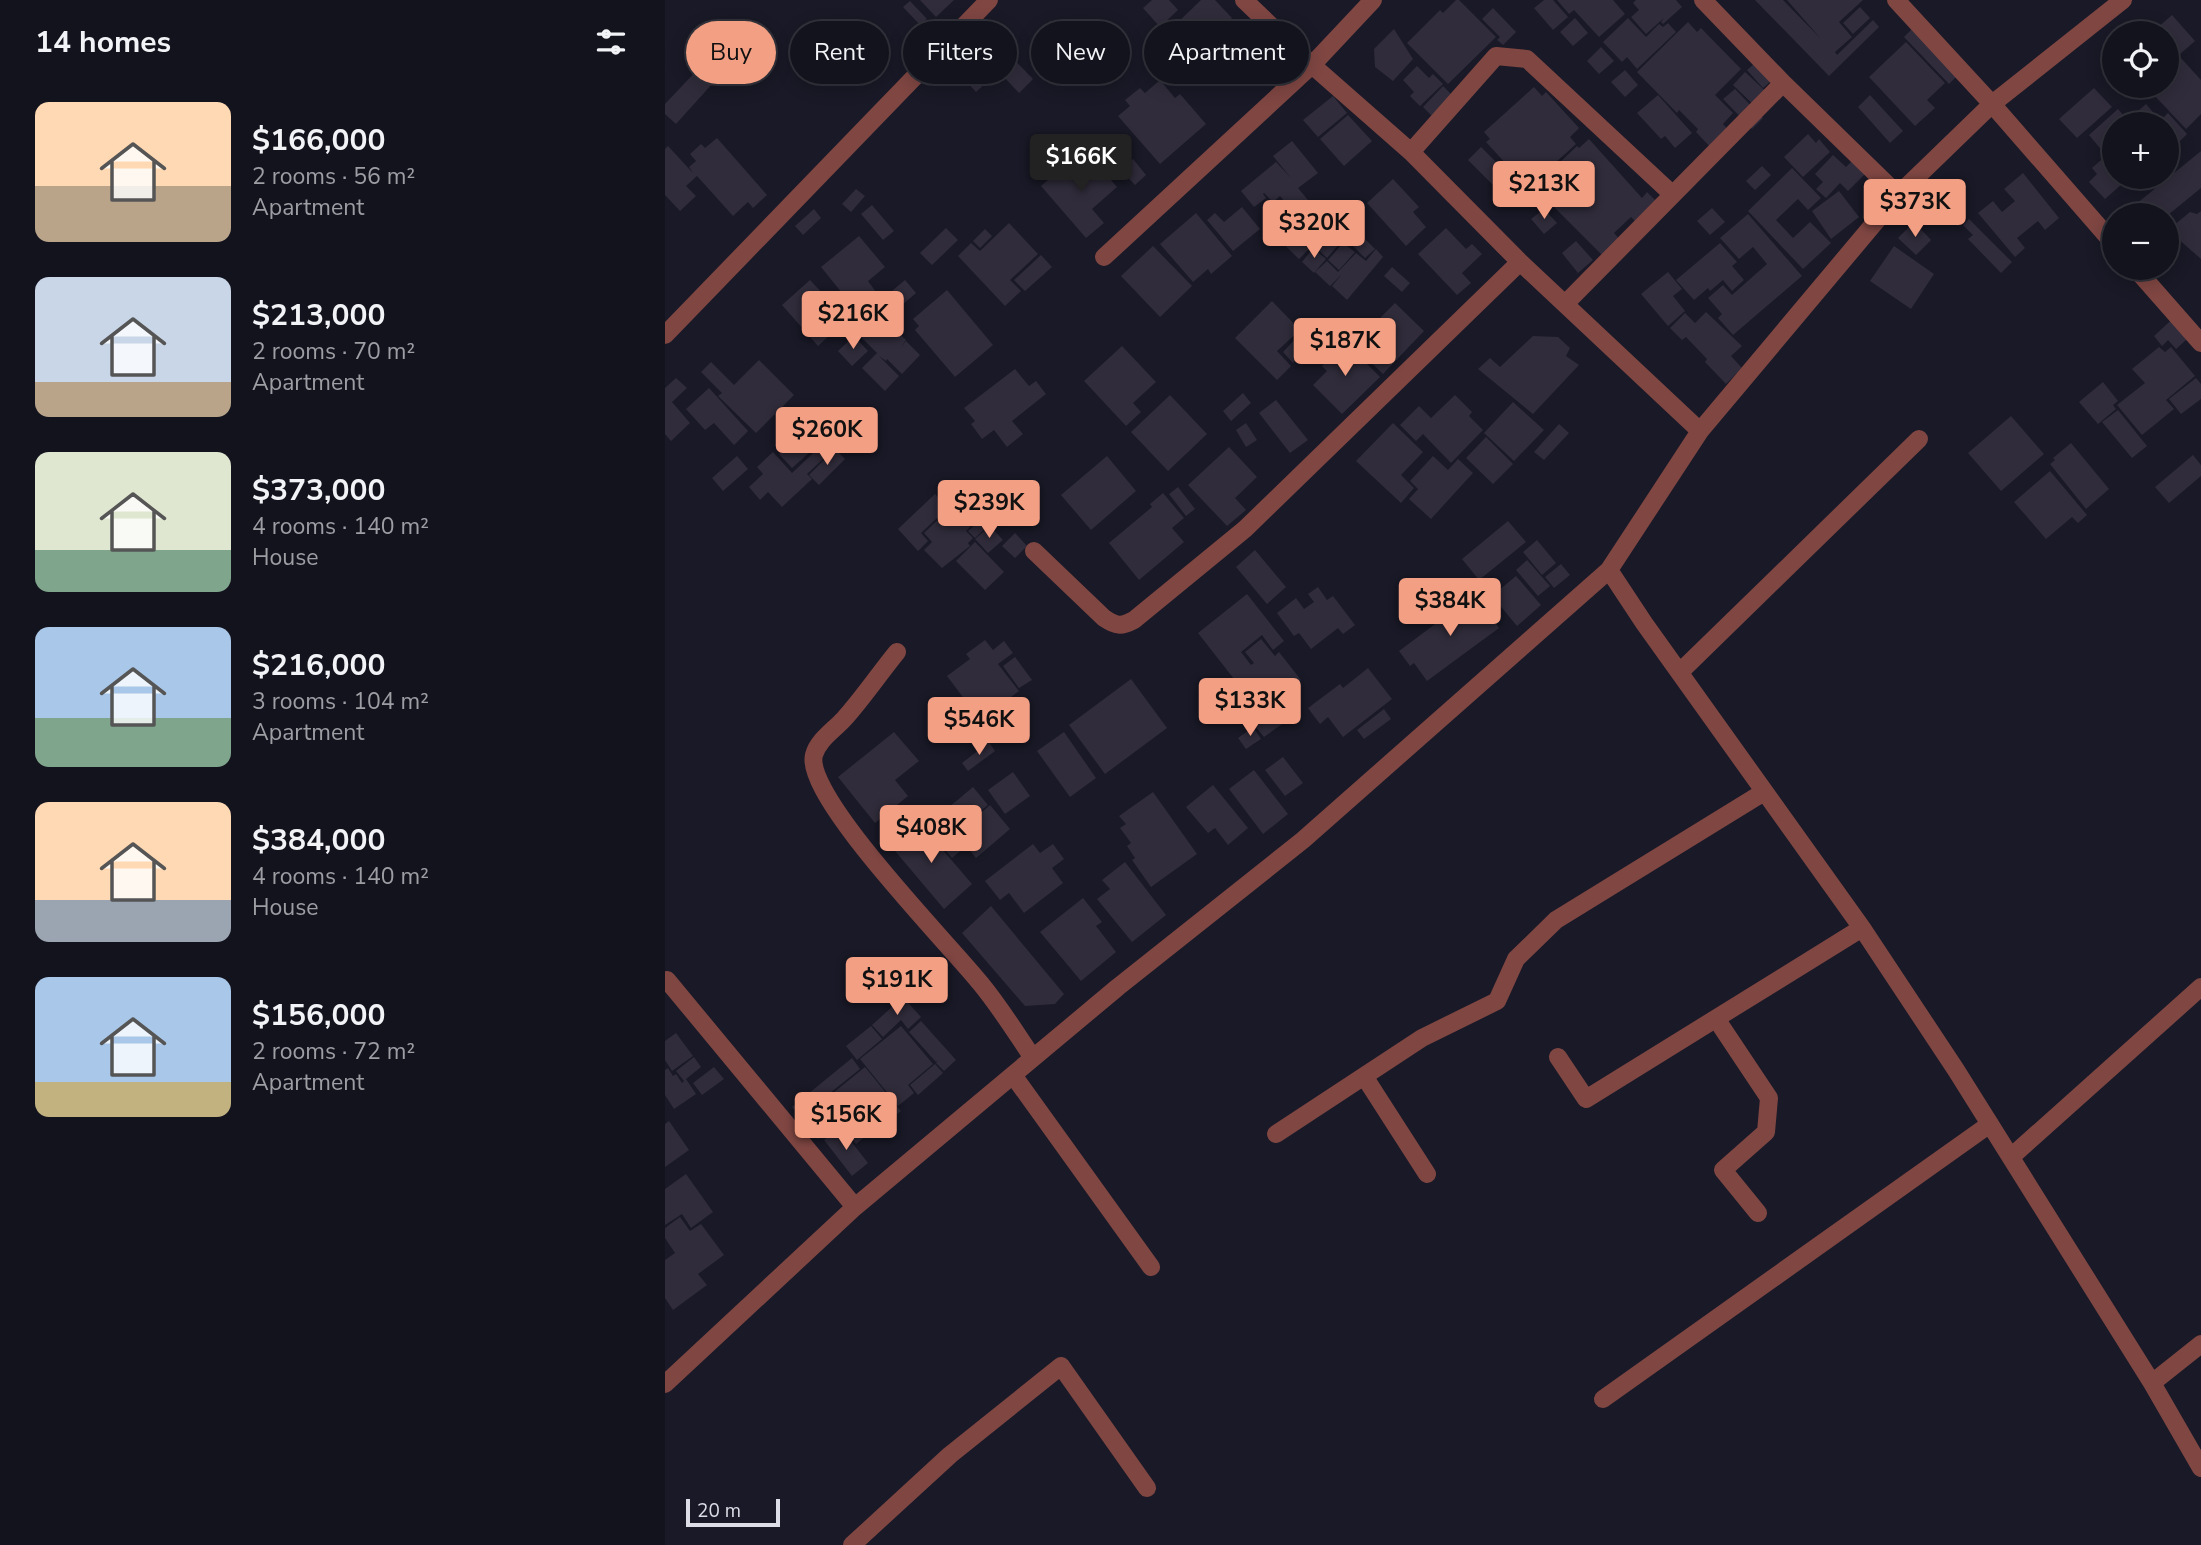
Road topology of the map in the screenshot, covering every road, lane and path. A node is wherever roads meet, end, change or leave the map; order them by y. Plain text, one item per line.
1 (989, 0) edge
2 (1244, 0) edge
3 (1373, 0) edge
4 (1703, 0) edge
5 (1896, 0) edge
6 (2123, 0) edge
7 (1312, 65) junction
8 (1783, 83) junction
9 (1992, 104) junction
10 (1411, 152) junction
11 (1672, 194) junction
12 (1898, 195) junction
13 (2102, 230) edge
14 (1104, 257) dead end
15 (1520, 262) junction
16 (2146, 280) edge
17 (1566, 303) junction
18 (665, 335) edge
19 (2201, 343) edge
20 (1700, 431) junction
21 (1919, 439) dead end
22 (1034, 551) dead end
23 (1609, 570) junction
24 (897, 652) dead end
25 (1680, 672) junction
26 (1764, 792) junction
27 (1862, 928) junction
28 (667, 980) dead end
29 (2201, 986) edge
30 (1717, 1020) junction
31 (1558, 1057) dead end
32 (1033, 1058) junction
33 (1013, 1075) junction
34 (1364, 1076) junction
35 (1990, 1124) junction
36 (1276, 1134) dead end
37 (2011, 1157) junction
38 (1427, 1174) dead end
39 (855, 1207) junction
40 (1758, 1213) dead end
41 (1151, 1267) dead end
42 (2201, 1344) edge
43 (2152, 1383) junction
44 (665, 1384) edge
45 (1602, 1399) dead end
46 (2201, 1468) edge
47 (1147, 1488) dead end
48 (852, 1545) edge

1 - 18 street
2 - 7 street
3 - 7 street
4 - 8 street
5 - 9 street
6 - 9 street
7 - 10 street
7 - 14 street
8 - 11 street
8 - 12 street
9 - 12 street
9 - 13 street
10 - 11 street
10 - 15 street
11 - 17 street
12 - 20 street
15 - 17 street
15 - 22 street
16 - 19 street
17 - 20 street
20 - 23 street
21 - 25 street
23 - 25 street
23 - 32 street
24 - 32 street
25 - 26 street
26 - 27 street
26 - 34 street
27 - 30 street
27 - 35 street
28 - 39 street
29 - 37 street
30 - 31 street
30 - 40 street
32 - 33 street
33 - 39 street
33 - 41 street
34 - 36 street
34 - 38 street
35 - 37 street
35 - 45 street
37 - 43 street
39 - 44 street
42 - 43 street
43 - 46 street
47 - 48 street

